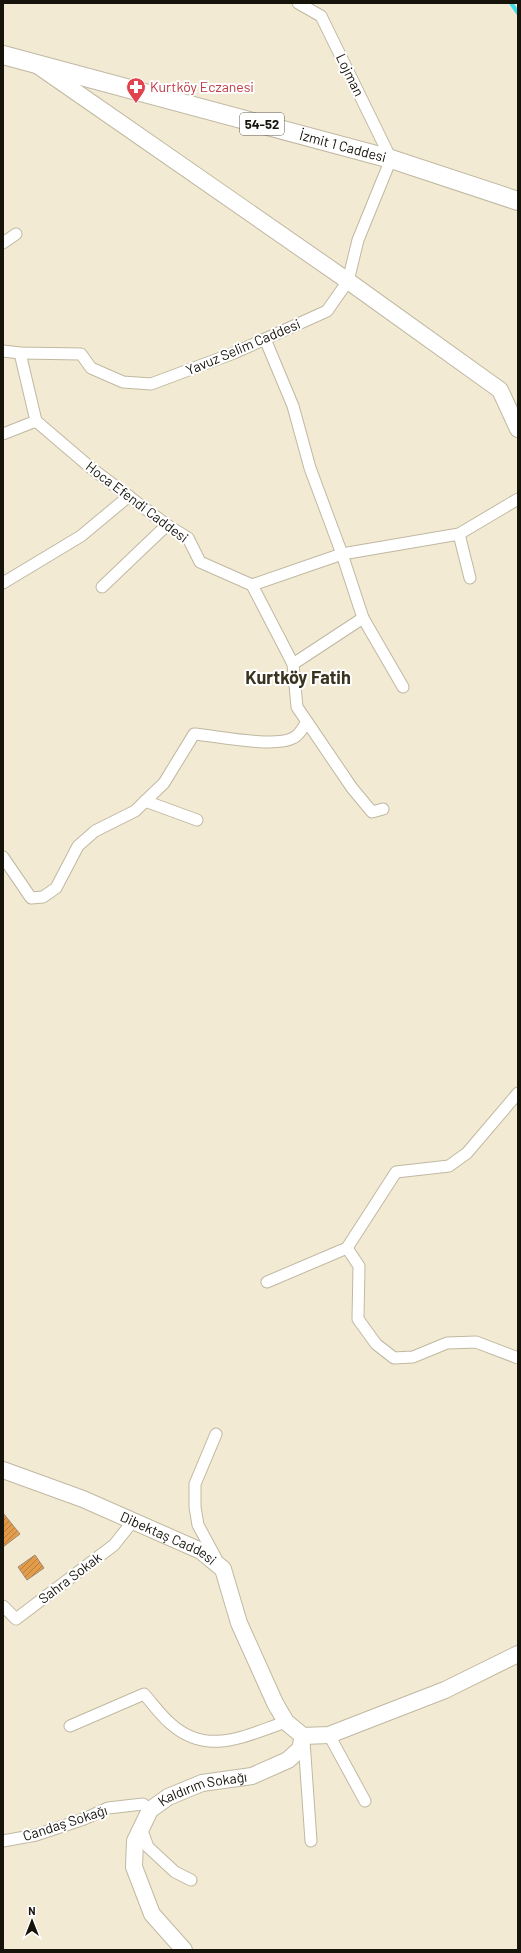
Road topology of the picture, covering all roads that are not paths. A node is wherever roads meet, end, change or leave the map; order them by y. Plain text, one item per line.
1 (298, 3) edge
2 (3, 55) edge
3 (34, 63) junction
4 (391, 159) junction
5 (518, 201) edge
6 (16, 234) dead end
7 (3, 243) edge
8 (348, 281) junction
9 (265, 339) junction
10 (3, 351) edge
11 (20, 353) junction
12 (36, 421) junction
13 (518, 429) edge
14 (3, 434) edge
15 (129, 496) junction
16 (518, 499) edge
17 (168, 525) junction
18 (459, 534) junction
19 (342, 554) junction
20 (470, 578) dead end
21 (3, 583) edge
22 (252, 585) junction
23 (102, 587) dead end
24 (363, 618) junction
25 (293, 664) junction
26 (403, 687) dead end
27 (307, 722) junction
28 (146, 801) junction
29 (383, 809) dead end
30 (197, 820) dead end
31 (3, 857) edge
32 (518, 1093) edge
33 (347, 1248) junction
34 (267, 1282) dead end
35 (518, 1358) edge
36 (216, 1434) dead end
37 (3, 1470) edge
38 (133, 1521) junction
39 (223, 1569) junction
40 (3, 1606) edge
41 (518, 1654) edge
42 (286, 1722) junction
43 (70, 1726) dead end
44 (329, 1735) junction
45 (303, 1736) junction
46 (365, 1801) dead end
47 (150, 1810) junction
48 (141, 1828) junction
49 (311, 1840) dead end
50 (3, 1841) edge
51 (191, 1880) dead end
52 (184, 1950) edge

1 - 4 street, Lojman
2 - 3 main road, İzmit 1 Caddesi / 54-52
3 - 4 main road, İzmit 1 Caddesi / 54-52
3 - 8 street
4 - 5 main road, İzmit 1 Caddesi / 54-52
4 - 8 street, Yavuz Selim Caddesi
6 - 7 street
8 - 9 street, Yavuz Selim Caddesi
8 - 13 street
9 - 11 street, Yavuz Selim Caddesi
9 - 19 street
10 - 11 street, Yavuz Selim Caddesi
11 - 12 street
12 - 14 street
12 - 15 street, Hoca Efendi Caddesi
15 - 17 street, Hoca Efendi Caddesi
15 - 21 street
16 - 18 street
17 - 22 street, Hoca Efendi Caddesi
17 - 23 street
18 - 19 street
18 - 20 street
19 - 22 street
19 - 24 street
22 - 25 street
24 - 25 street
24 - 26 street
25 - 27 street
27 - 28 street
27 - 29 street
28 - 30 street
28 - 31 street
32 - 33 street
33 - 34 street
33 - 35 street
36 - 39 street
37 - 38 street, Dibektaş Caddesi
38 - 39 street, Dibektaş Caddesi
38 - 40 street, Sahra Sokak
39 - 42 street, Dibektaş Caddesi
41 - 44 street
42 - 43 street
42 - 45 street, Dibektaş Caddesi
44 - 45 street
44 - 46 street
45 - 47 street, Kaldırım Sokağı
45 - 49 street
47 - 48 street, Kaldırım Sokağı
47 - 50 street, Candaş Sokağı
48 - 51 street
48 - 52 street, Kaldırım Sokağı

